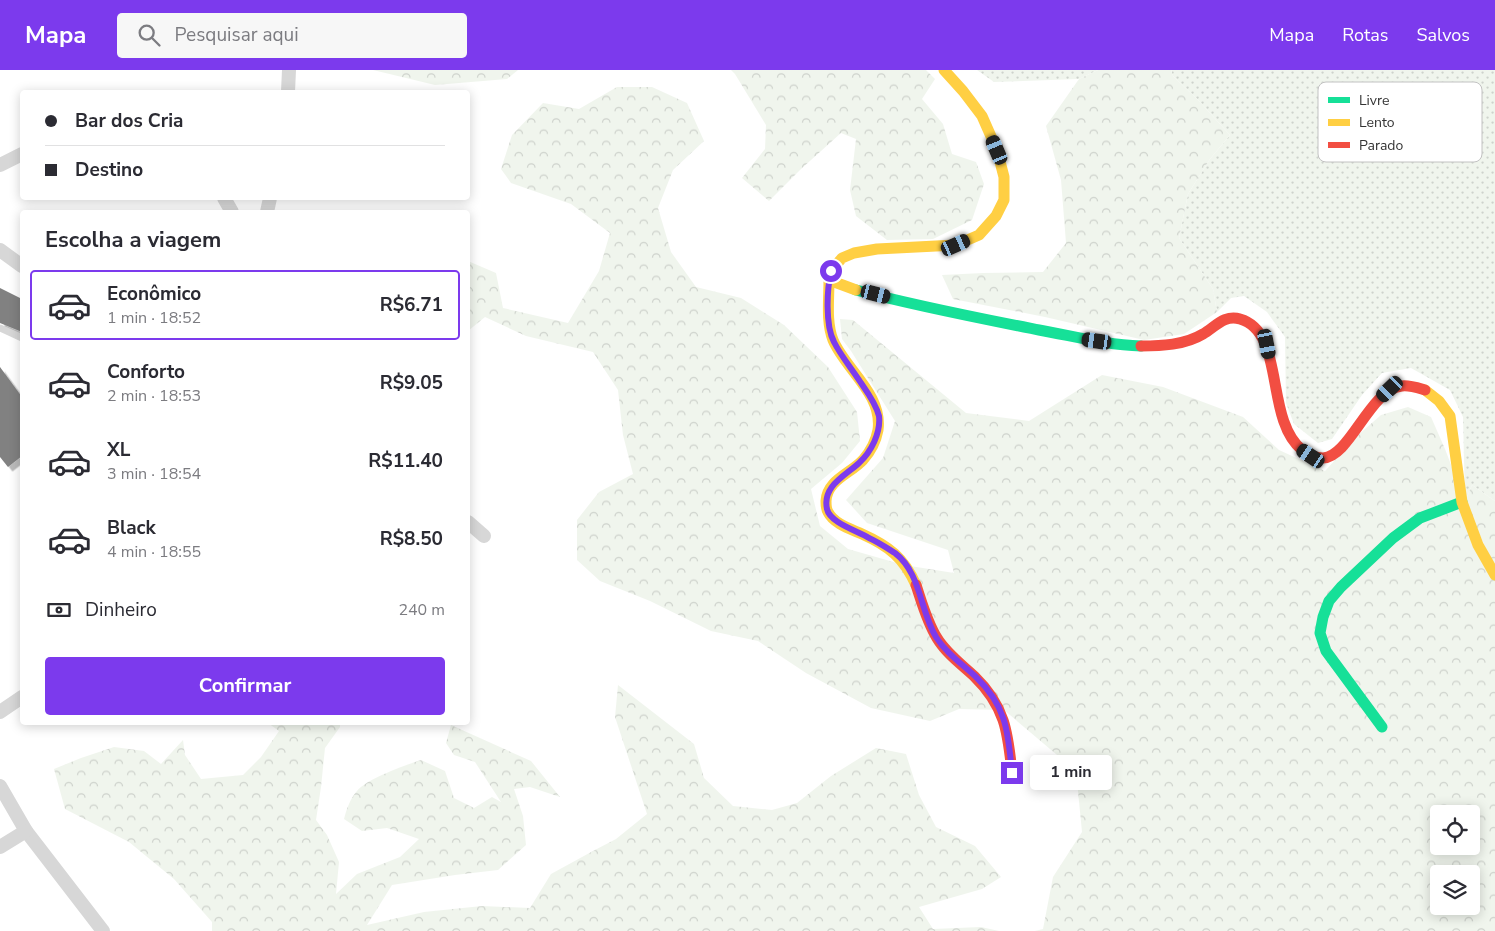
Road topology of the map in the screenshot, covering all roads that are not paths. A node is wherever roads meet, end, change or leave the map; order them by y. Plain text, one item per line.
1 (289, 70) edge
2 (944, 70) edge
3 (288, 90) edge
4 (20, 155) edge
5 (0, 165) edge
6 (0, 250) edge
7 (20, 265) edge
8 (829, 280) junction
9 (0, 328) edge
10 (20, 337) edge
11 (1462, 502) junction
12 (470, 524) edge
13 (484, 536) dead end
14 (1495, 576) edge
15 (20, 698) edge
16 (0, 712) edge
17 (1382, 727) dead end
18 (1012, 773) dead end
19 (0, 786) edge
20 (26, 832) junction
21 (0, 847) edge
22 (103, 931) edge

1 - 3 street
2 - 8 street
4 - 5 street
6 - 7 street
8 - 11 street
8 - 18 street
9 - 10 lane
11 - 14 street
11 - 17 street
12 - 13 street
15 - 16 street
19 - 20 street
20 - 21 street
20 - 22 street

